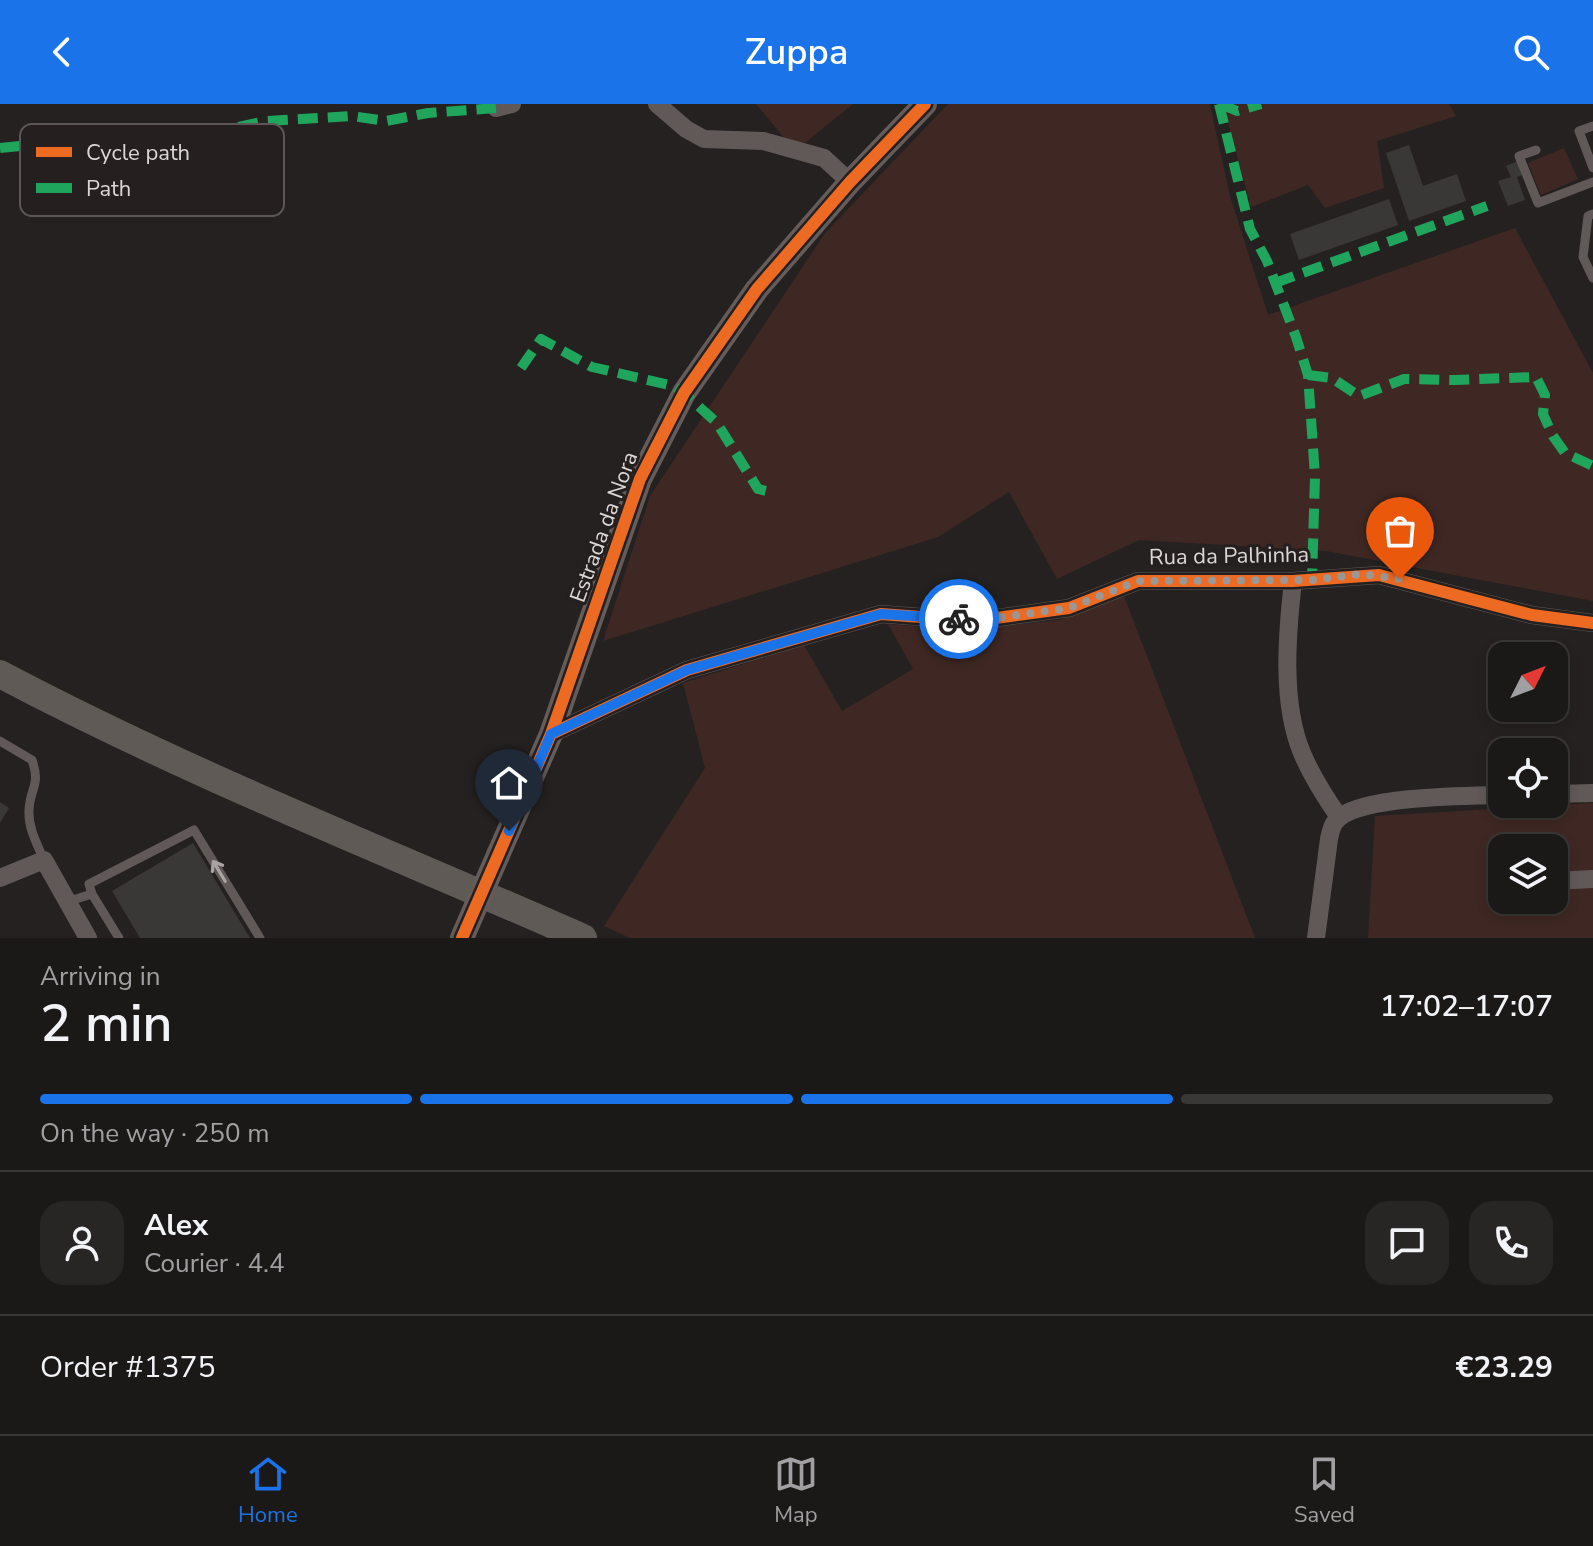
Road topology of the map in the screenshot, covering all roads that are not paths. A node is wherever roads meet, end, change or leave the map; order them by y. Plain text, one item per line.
1 (657, 104) edge
2 (925, 104) edge
3 (1593, 126) edge
4 (1536, 150) dead end
5 (1593, 168) edge
6 (850, 182) junction
7 (1593, 182) edge
8 (1593, 214) edge
9 (1593, 278) edge
10 (1293, 581) junction
11 (1593, 623) edge
12 (0, 660) edge
13 (0, 674) edge
14 (551, 734) junction
15 (0, 741) edge
16 (1593, 793) edge
17 (1568, 794) edge
18 (1488, 796) edge
19 (1339, 817) junction
20 (44, 860) junction
21 (0, 878) edge
22 (1593, 879) edge
23 (1568, 880) edge
24 (92, 894) junction
25 (66, 902) junction
26 (532, 915) junction
27 (88, 938) edge
28 (119, 938) edge
29 (260, 938) edge
30 (462, 938) edge
31 (583, 938) edge
32 (1316, 938) edge

1 - 6 street
2 - 6 street, Estrada da Nora
3 - 5 lane
4 - 7 lane
6 - 14 street, Estrada da Nora
8 - 9 lane
10 - 11 street, Rua da Palhinha
10 - 14 street, Rua da Palhinha
10 - 19 street
12 - 26 main road
13 - 26 main road
14 - 30 street, Estrada da Nora, bridge
15 - 20 lane
16 - 17 street
18 - 19 street
19 - 32 street
20 - 21 street
20 - 25 street
22 - 23 street
24 - 25 lane
24 - 28 lane
29 -> 24 lane
25 - 27 street
26 - 31 main road

